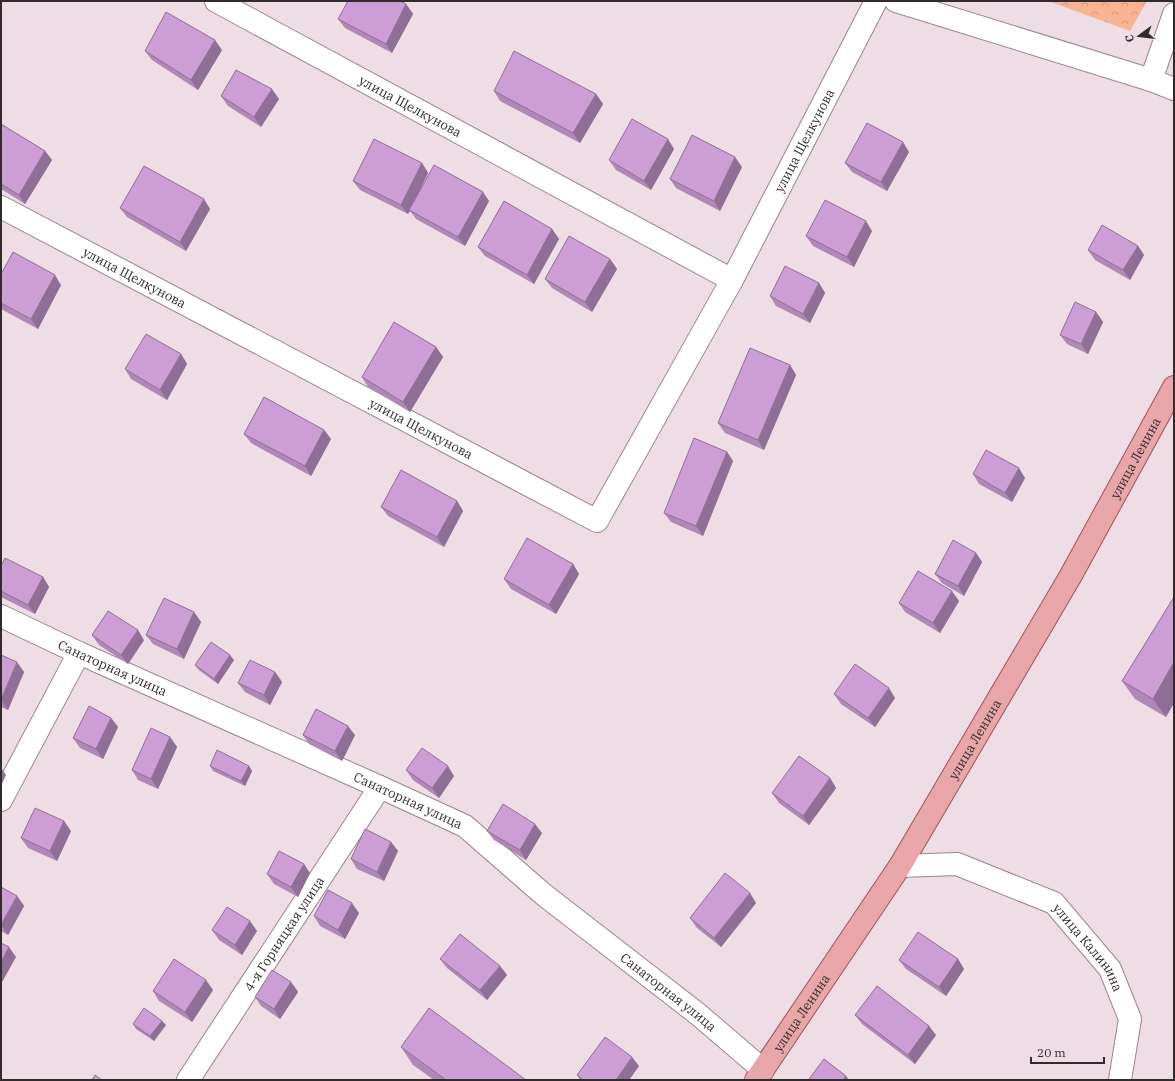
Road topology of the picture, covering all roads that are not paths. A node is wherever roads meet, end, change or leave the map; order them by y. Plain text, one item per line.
1 (216, 1) edge
2 (876, 1) edge
3 (896, 1) edge
4 (1174, 14) edge
5 (1151, 80) junction
6 (1174, 89) edge
7 (1, 207) edge
8 (732, 280) junction
9 (1174, 387) edge
10 (1, 616) edge
11 (79, 653) junction
12 (380, 787) junction
13 (1, 800) edge
14 (900, 866) junction
15 (760, 1075) edge
16 (188, 1080) edge
17 (1120, 1080) edge

1 - 8 street, улица Щелкунова
2 - 8 street, улица Щелкунова
3 - 5 street
4 - 5 street
5 - 6 street
7 - 8 street, улица Щелкунова
9 - 14 main road, улица Ленина
10 - 11 street, Санаторная улица
11 - 12 street, Санаторная улица
11 - 13 street
12 - 15 street, Санаторная улица
12 - 16 street, 4-я Горняцкая улица
14 - 15 main road, улица Ленина
14 - 17 street, улица Калинина

